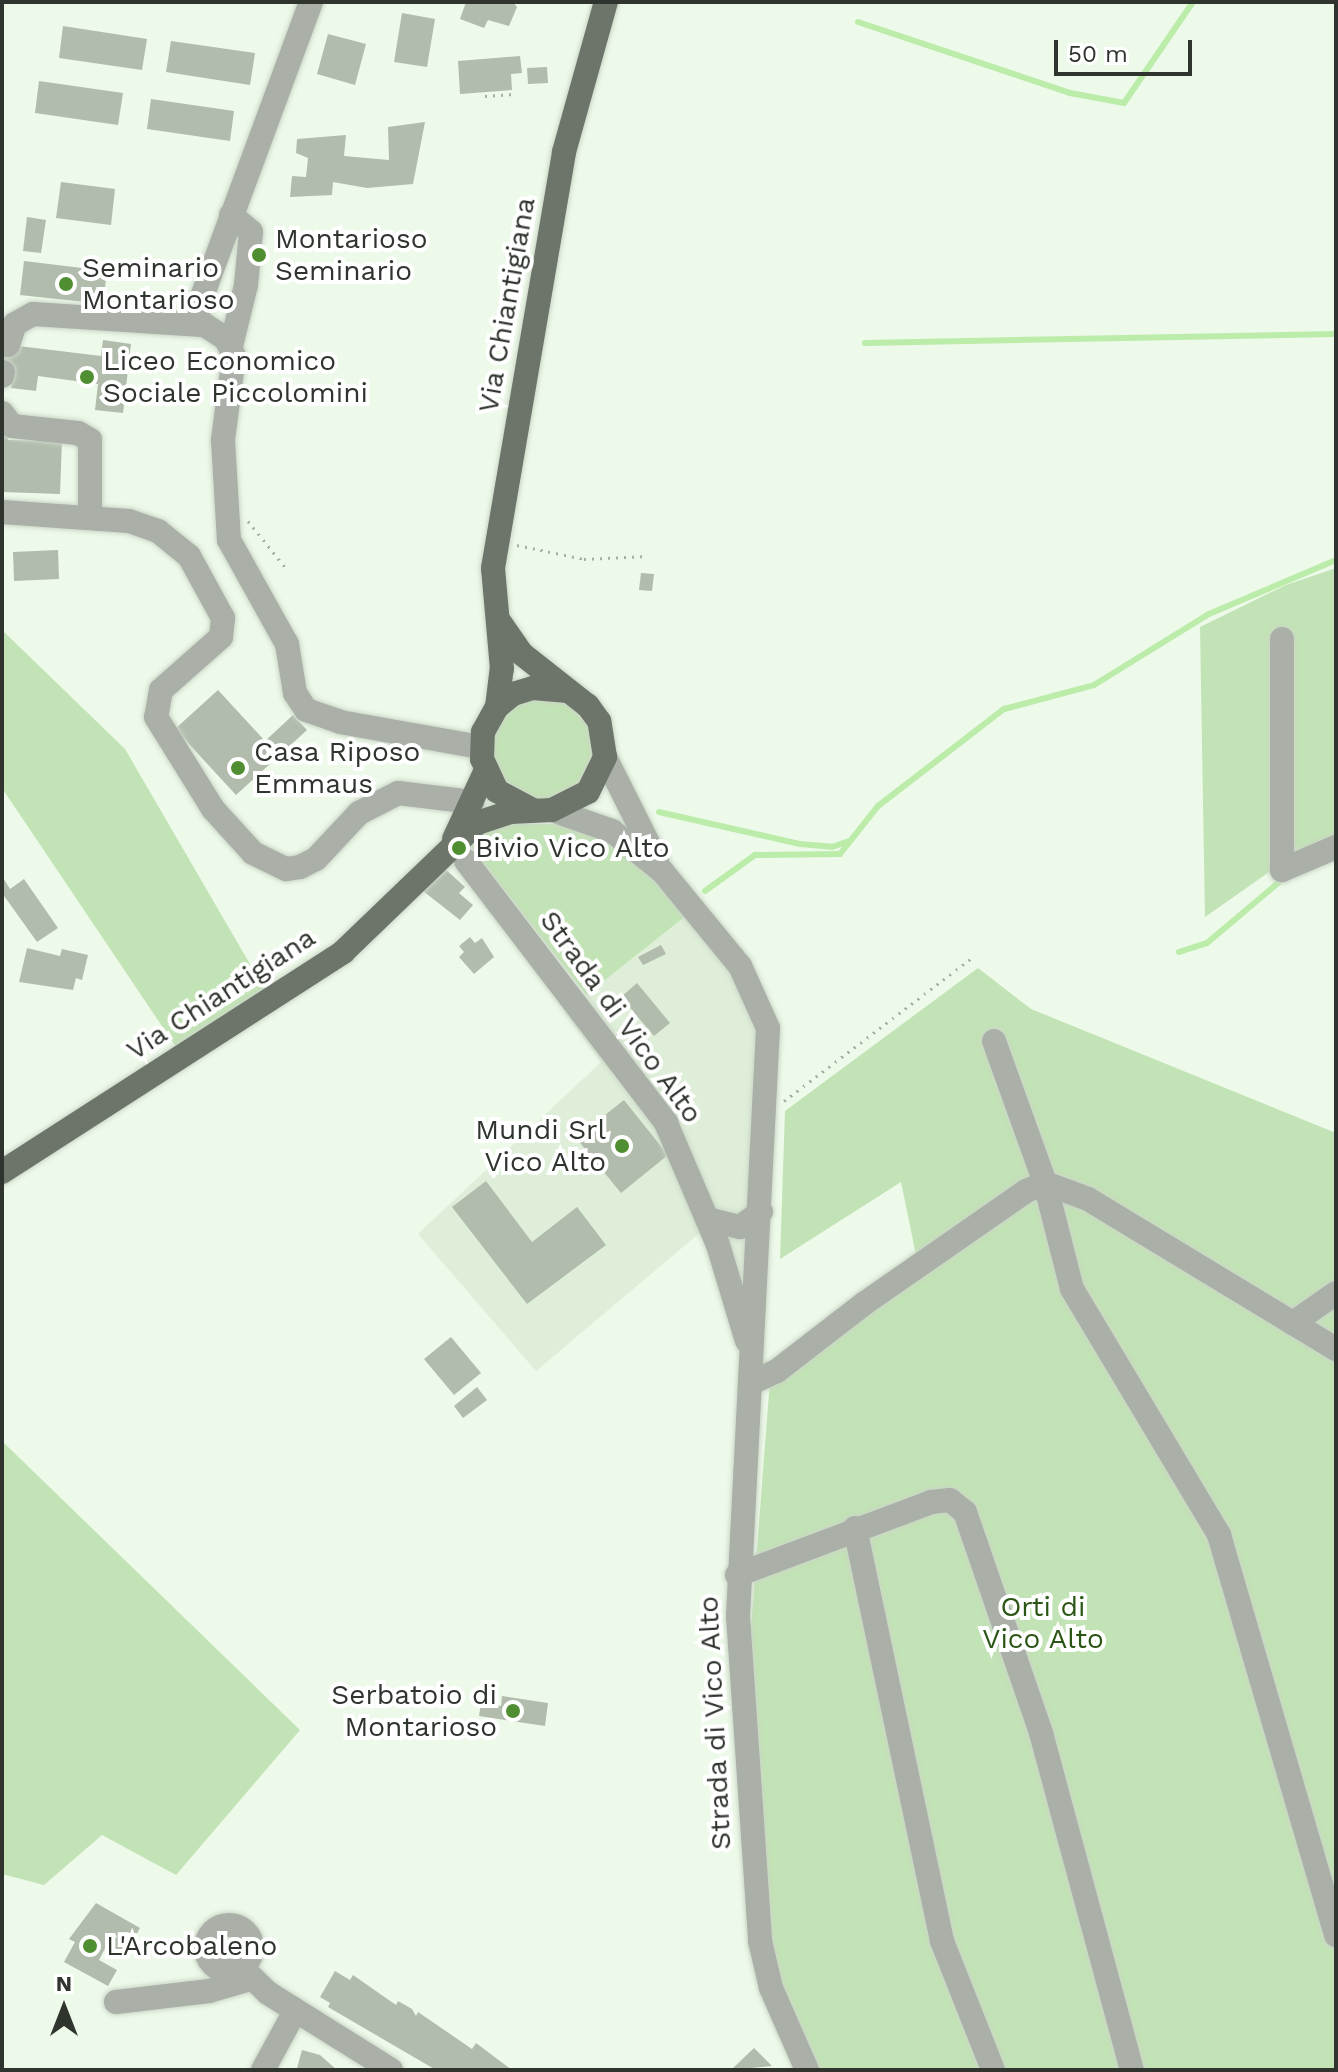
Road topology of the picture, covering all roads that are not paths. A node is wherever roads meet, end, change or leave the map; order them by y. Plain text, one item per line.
1 (311, 2) edge
2 (606, 2) edge
3 (231, 215) junction
4 (202, 325) junction
5 (8, 345) dead end
6 (231, 346) junction
7 (2, 413) edge
8 (2, 512) edge
9 (90, 514) junction
10 (499, 621) junction
11 (1282, 639) dead end
12 (574, 695) junction
13 (497, 707) junction
14 (481, 747) junction
15 (605, 757) junction
16 (485, 772) junction
17 (472, 802) junction
18 (544, 810) junction
19 (1336, 847) edge
20 (459, 851) junction
21 (662, 871) junction
22 (994, 1041) dead end
23 (2, 1172) edge
24 (1045, 1183) junction
25 (761, 1212) junction
26 (707, 1219) junction
27 (718, 1245) junction
28 (759, 1257) junction
29 (1336, 1293) edge
30 (1293, 1323) junction
31 (1336, 1349) edge
32 (751, 1373) junction
33 (855, 1528) junction
34 (737, 1575) junction
35 (1336, 1935) edge
36 (116, 2002) dead end
37 (295, 2011) junction
38 (381, 2068) edge
39 (263, 2070) edge
40 (807, 2070) edge
41 (993, 2070) edge
42 (1132, 2070) edge

1 - 3 street
2 - 10 main road, Via Chiantigiana
3 - 4 street
3 - 6 street
4 - 5 street
4 - 6 street
6 - 14 street
7 - 9 street
8 - 9 street
9 - 17 street
10 - 12 main road, Via Chiantigiana
10 - 13 main road, Via Chiantigiana
11 - 19 street
12 - 13 main road
12 - 15 main road, Via Chiantigiana
13 - 14 main road, Via Chiantigiana
14 - 16 main road
15 - 18 main road, Via Chiantigiana
15 - 21 street, Strada di Vico Alto
16 - 17 main road, Via Chiantigiana
16 - 18 main road
17 - 20 main road, Via Chiantigiana
18 - 20 main road, Via Chiantigiana
18 - 21 street, Strada di Vico Alto
20 - 23 main road, Via Chiantigiana
20 - 26 street, Strada di Vico Alto
21 - 25 street, Strada di Vico Alto
22 - 24 street
24 - 30 street
24 - 32 street
24 - 35 street
25 - 26 street
25 - 28 street, Strada di Vico Alto
26 - 27 street, Strada di Vico Alto
27 - 28 street
27 - 32 street, Strada di Vico Alto
28 - 32 street, Strada di Vico Alto
29 - 30 street
30 - 31 street
32 - 34 street, Strada di Vico Alto
33 - 34 street
33 - 41 street
33 - 42 street
34 - 40 street, Strada di Vico Alto
36 - 37 street
37 - 38 street
37 - 39 street

